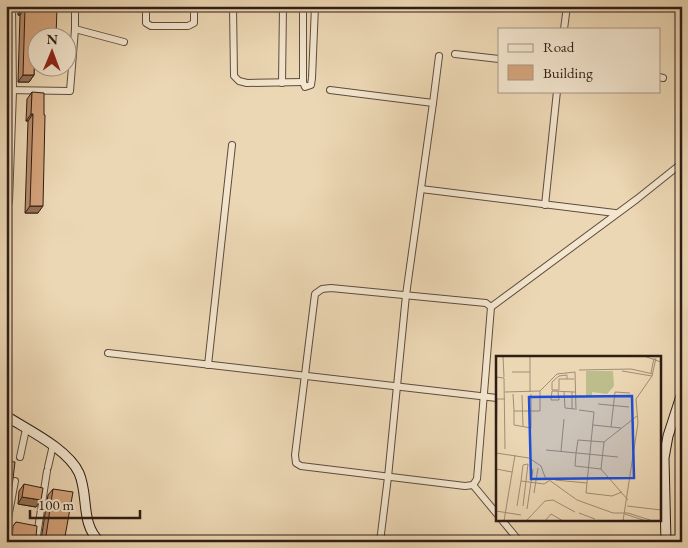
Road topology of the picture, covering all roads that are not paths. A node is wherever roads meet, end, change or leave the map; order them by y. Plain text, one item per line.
1 (12, 6) edge
2 (75, 6) edge
3 (146, 6) edge
4 (194, 6) edge
5 (233, 6) edge
6 (283, 6) edge
7 (303, 6) edge
8 (315, 6) edge
9 (567, 6) edge
10 (75, 28) edge
11 (564, 28) edge
12 (78, 30) edge
13 (124, 42) dead end
14 (455, 54) dead end
15 (439, 56) dead end
16 (498, 59) edge
17 (71, 78) edge
18 (303, 82) junction
19 (282, 83) junction
20 (10, 90) edge
21 (330, 90) dead end
22 (557, 92) edge
23 (433, 103) junction
24 (232, 145) dead end
25 (682, 163) edge
26 (421, 189) junction
27 (6, 201) edge
28 (545, 205) junction
29 (615, 213) junction
30 (406, 295) junction
31 (491, 307) junction
32 (108, 353) dead end
33 (208, 364) junction
34 (304, 376) junction
35 (398, 386) junction
36 (682, 393) edge
37 (484, 396) junction
38 (496, 398) edge
39 (6, 416) edge
40 (26, 429) junction
41 (53, 446) junction
42 (20, 457) dead end
43 (388, 477) junction
44 (15, 480) edge
45 (473, 485) junction
46 (496, 513) edge
47 (502, 520) edge
48 (6, 529) edge
49 (36, 542) edge
50 (100, 542) edge
51 (380, 542) edge
52 (520, 542) edge
53 (666, 542) edge

1 - 20 street
2 - 10 street
3 - 4 street
5 - 19 street
6 - 19 street
7 - 18 street
8 - 18 street
9 - 11 street
12 - 13 street
14 - 16 street
15 - 23 street
17 - 20 street
18 - 19 street
20 - 27 street
21 - 23 street
22 - 28 street
23 - 26 street
24 - 33 street
25 - 29 street
26 - 28 street
26 - 30 street
28 - 29 street
29 - 31 street
30 - 31 street
30 - 34 street
30 - 35 street
31 - 37 street
32 - 33 street
33 - 34 street
34 - 35 street
34 - 43 street
35 - 37 street
35 - 43 street
36 - 53 street
37 - 38 street
37 - 45 street
39 - 40 street
40 - 41 street
40 - 42 street
41 - 49 street
41 - 50 street
43 - 45 street
43 - 51 street
44 - 48 street
45 - 46 street
47 - 52 street

